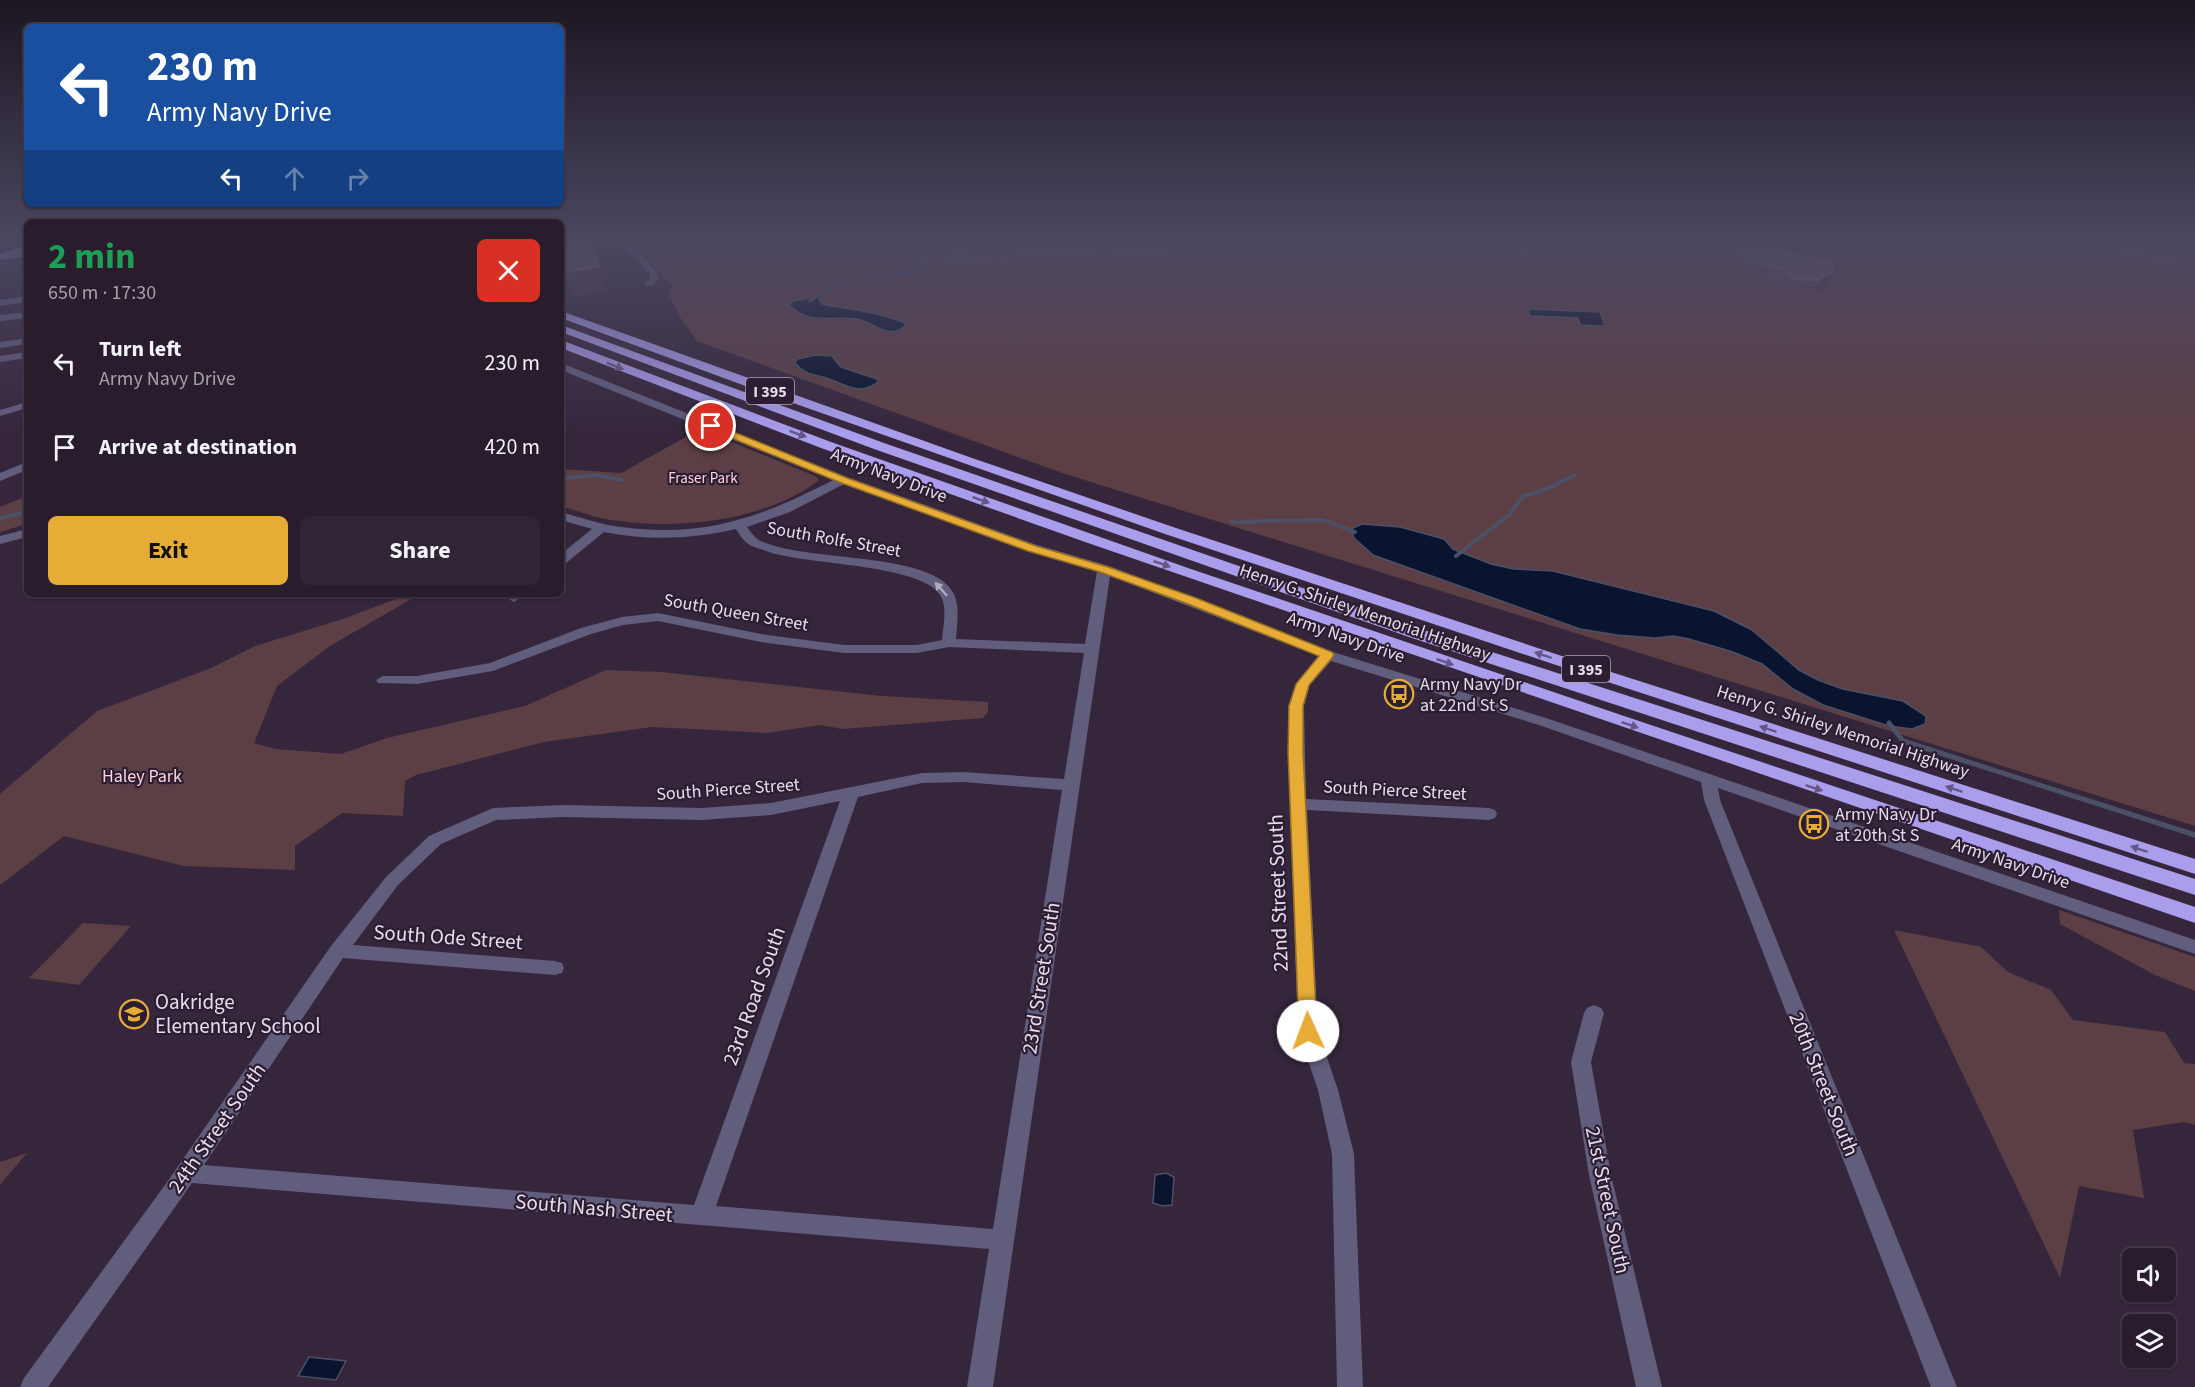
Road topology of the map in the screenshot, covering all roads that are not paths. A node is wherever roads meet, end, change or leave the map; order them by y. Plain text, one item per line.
1 (568, 305) edge
2 (24, 315) edge
3 (564, 315) edge
4 (0, 318) edge
5 (564, 329) edge
6 (24, 341) edge
7 (0, 345) edge
8 (564, 345) edge
9 (24, 356) edge
10 (0, 359) edge
11 (564, 367) edge
12 (24, 406) edge
13 (0, 413) edge
14 (980, 465) junction
15 (23, 468) edge
16 (0, 470) edge
17 (0, 477) edge
18 (843, 480) junction
19 (564, 517) edge
20 (738, 524) junction
21 (601, 528) junction
22 (24, 534) edge
23 (0, 540) edge
24 (564, 558) edge
25 (1104, 569) junction
26 (949, 643) junction
27 (1092, 649) junction
28 (1328, 655) junction
29 (383, 680) dead end
30 (1709, 779) junction
31 (1070, 785) junction
32 (852, 792) junction
33 (1299, 804) junction
34 (493, 814) joint
35 (1489, 814) dead end
36 (2195, 867) edge
37 (2195, 887) edge
38 (2195, 915) edge
39 (2195, 947) edge
40 (338, 951) junction
41 (555, 968) dead end
42 (1594, 1013) dead end
43 (186, 1173) junction
44 (701, 1217) junction
45 (1002, 1240) junction
46 (33, 1387) edge
47 (980, 1387) edge
48 (1350, 1387) edge
49 (1649, 1387) edge
50 (1944, 1387) edge

1 - 14 highway
2 - 4 street
3 - 14 highway, Henry G. Shirley Memorial Highway / I 395
5 - 37 highway
6 - 7 street
8 -> 38 highway, Henry G. Shirley Memorial Highway / I 395
9 - 10 street
11 - 18 street, Army Navy Drive
12 - 13 street
36 -> 14 highway, Henry G. Shirley Memorial Highway / I 395
15 - 16 street
15 - 17 street
18 - 20 street
18 - 25 street, Army Navy Drive
19 - 21 street
20 - 21 street
26 -> 20 street, South Rolfe Street
21 - 24 street
22 - 23 street
25 - 27 street, 23rd Street South
25 - 28 street, Army Navy Drive
26 - 27 street, South Queen Street
26 - 29 street, South Queen Street
27 - 31 street, 23rd Street South
28 - 30 street, Army Navy Drive
28 - 33 street, 22nd Street South
30 - 39 street, Army Navy Drive
30 - 50 street, 20th Street South
31 - 32 street, South Pierce Street
31 - 45 street, 23rd Street South
32 - 34 street, South Pierce Street
32 - 44 street, 23rd Road South
33 - 35 street, South Pierce Street
33 - 48 street, 22nd Street South
34 - 40 street, 24th Street South
40 - 41 street, South Ode Street
40 - 43 street, 24th Street South
42 - 49 street, 21st Street South
43 - 44 street, South Nash Street
43 - 46 street, 24th Street South
44 - 45 street, South Nash Street
45 - 47 street, 23rd Street South

